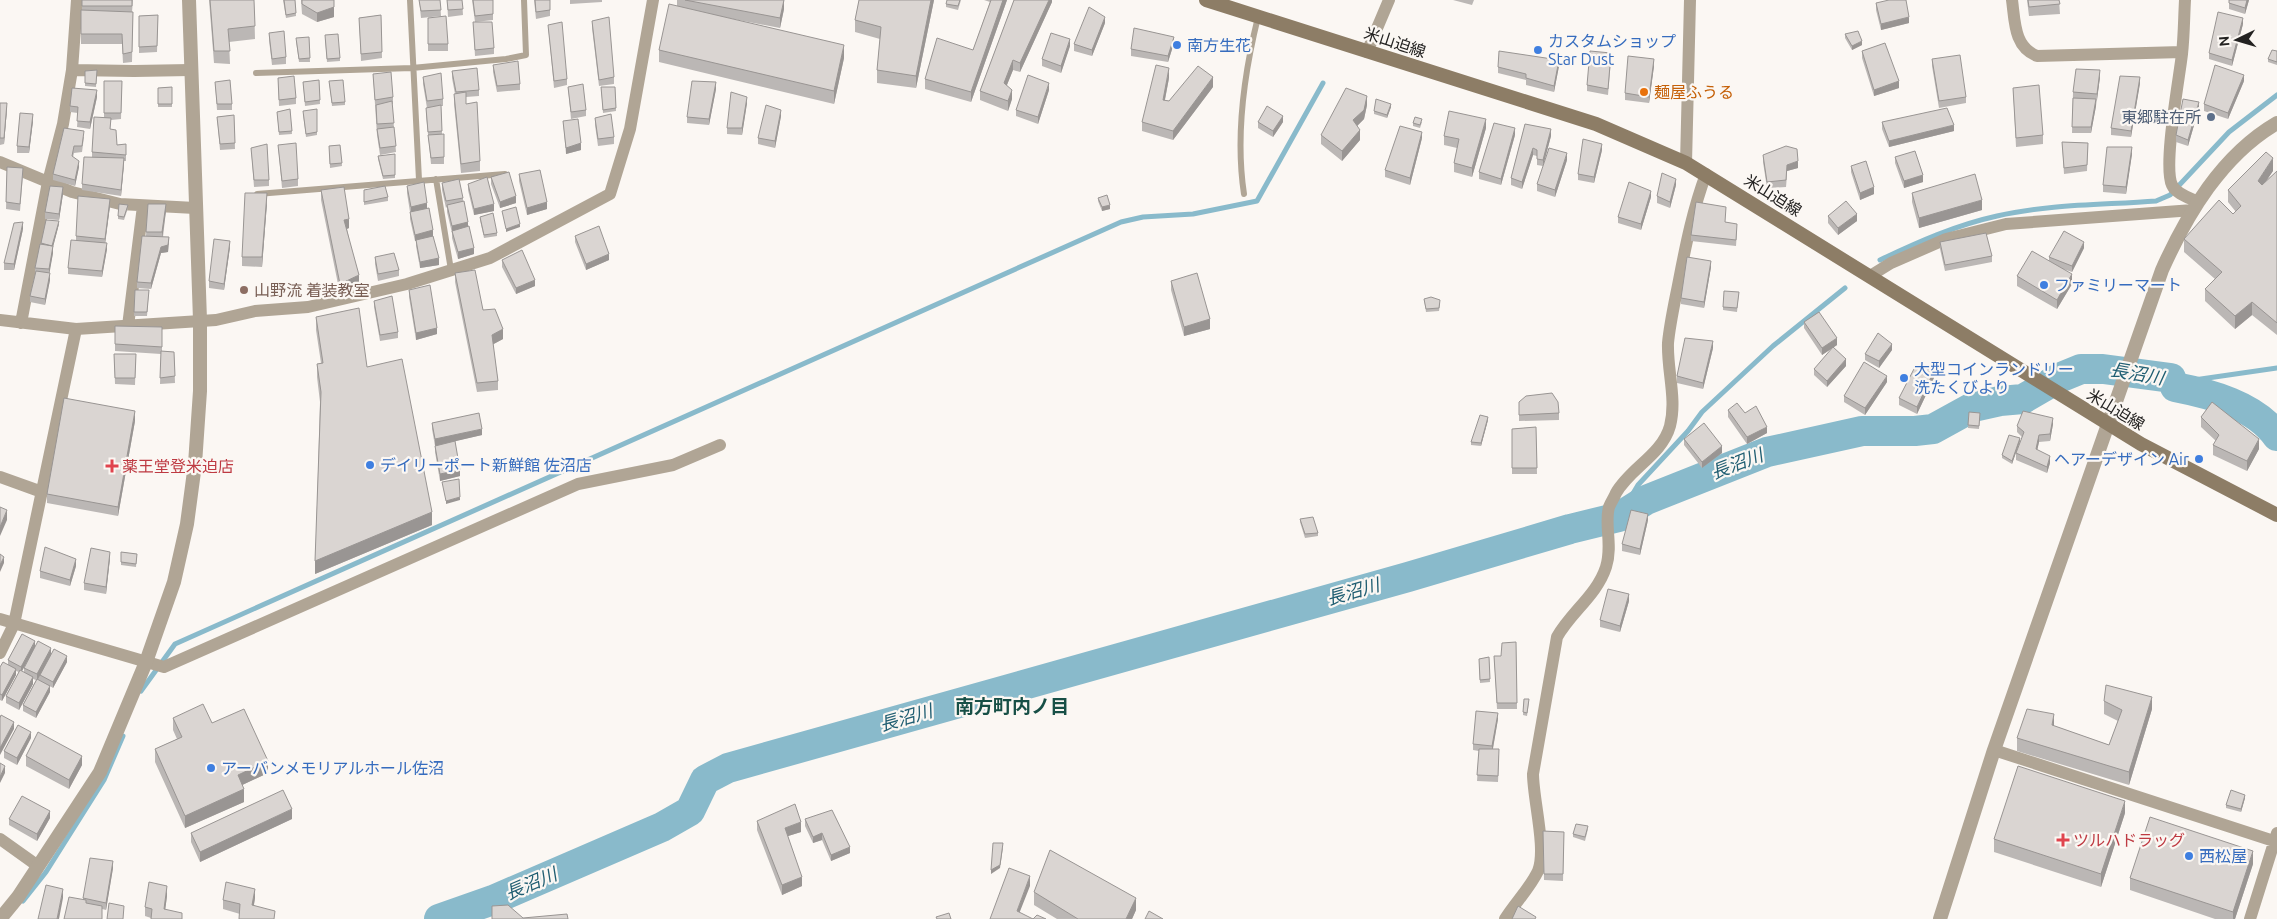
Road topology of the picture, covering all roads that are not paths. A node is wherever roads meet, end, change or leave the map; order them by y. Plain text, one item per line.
1 (77, 0) edge
2 (189, 0) edge
3 (410, 0) edge
4 (524, 0) edge
5 (653, 0) edge
6 (1206, 0) edge
7 (1389, 0) edge
8 (1690, 0) edge
9 (2012, 0) edge
10 (2185, 0) edge
11 (1258, 17) junction
12 (1362, 50) junction
13 (2182, 52) junction
14 (412, 68) junction
15 (72, 70) junction
16 (190, 70) junction
17 (256, 73) dead end
18 (2277, 123) edge
19 (0, 162) edge
20 (1686, 162) junction
21 (505, 174) edge
22 (1706, 174) junction
23 (436, 179) junction
24 (419, 180) junction
25 (48, 182) junction
26 (256, 194) edge
27 (1244, 194) dead end
28 (143, 206) junction
29 (2195, 206) junction
30 (195, 208) junction
31 (451, 270) junction
32 (1870, 276) junction
33 (0, 320) edge
34 (200, 320) junction
35 (22, 323) junction
36 (128, 326) junction
37 (76, 329) junction
38 (2109, 425) junction
39 (720, 445) dead end
40 (0, 477) edge
41 (42, 492) junction
42 (2277, 515) edge
43 (0, 619) edge
44 (14, 624) junction
45 (0, 653) edge
46 (146, 662) junction
47 (1994, 750) junction
48 (0, 839) edge
49 (2276, 839) edge
50 (38, 866) junction
51 (0, 919) edge
52 (1505, 919) edge
53 (1940, 919) edge
54 (2250, 919) edge

1 - 15 street
2 - 16 street
3 - 14 lane
4 - 14 lane
5 - 31 street
6 - 11 main road, 米山迫線
7 - 12 street
8 - 20 street
9 - 13 street
10 - 13 street
11 - 12 main road, 米山迫線
11 - 27 lane
12 - 20 main road, 米山迫線
13 - 29 street
14 - 17 lane
14 - 24 lane
15 - 16 street
15 - 25 street
16 - 30 street
18 - 29 street
19 - 25 street
20 - 22 main road, 米山迫線
21 - 23 lane
22 - 32 main road, 米山迫線
22 - 52 street
23 - 24 lane
23 - 31 lane
24 - 26 lane
25 - 28 street
25 - 35 street
28 - 30 street
28 - 36 street
29 - 32 street
29 - 38 street
30 - 34 street
31 - 34 street
32 - 38 main road, 米山迫線
33 - 35 street
34 - 36 street
34 - 46 street
35 - 37 street
36 - 37 street
37 - 41 street
38 - 42 main road, 米山迫線
38 - 47 street
39 - 46 street
40 - 41 street
41 - 44 street
43 - 44 street
44 - 45 street
44 - 46 street
46 - 50 street
47 - 49 street
47 - 53 street
48 - 50 street
49 - 54 street
50 - 51 street

